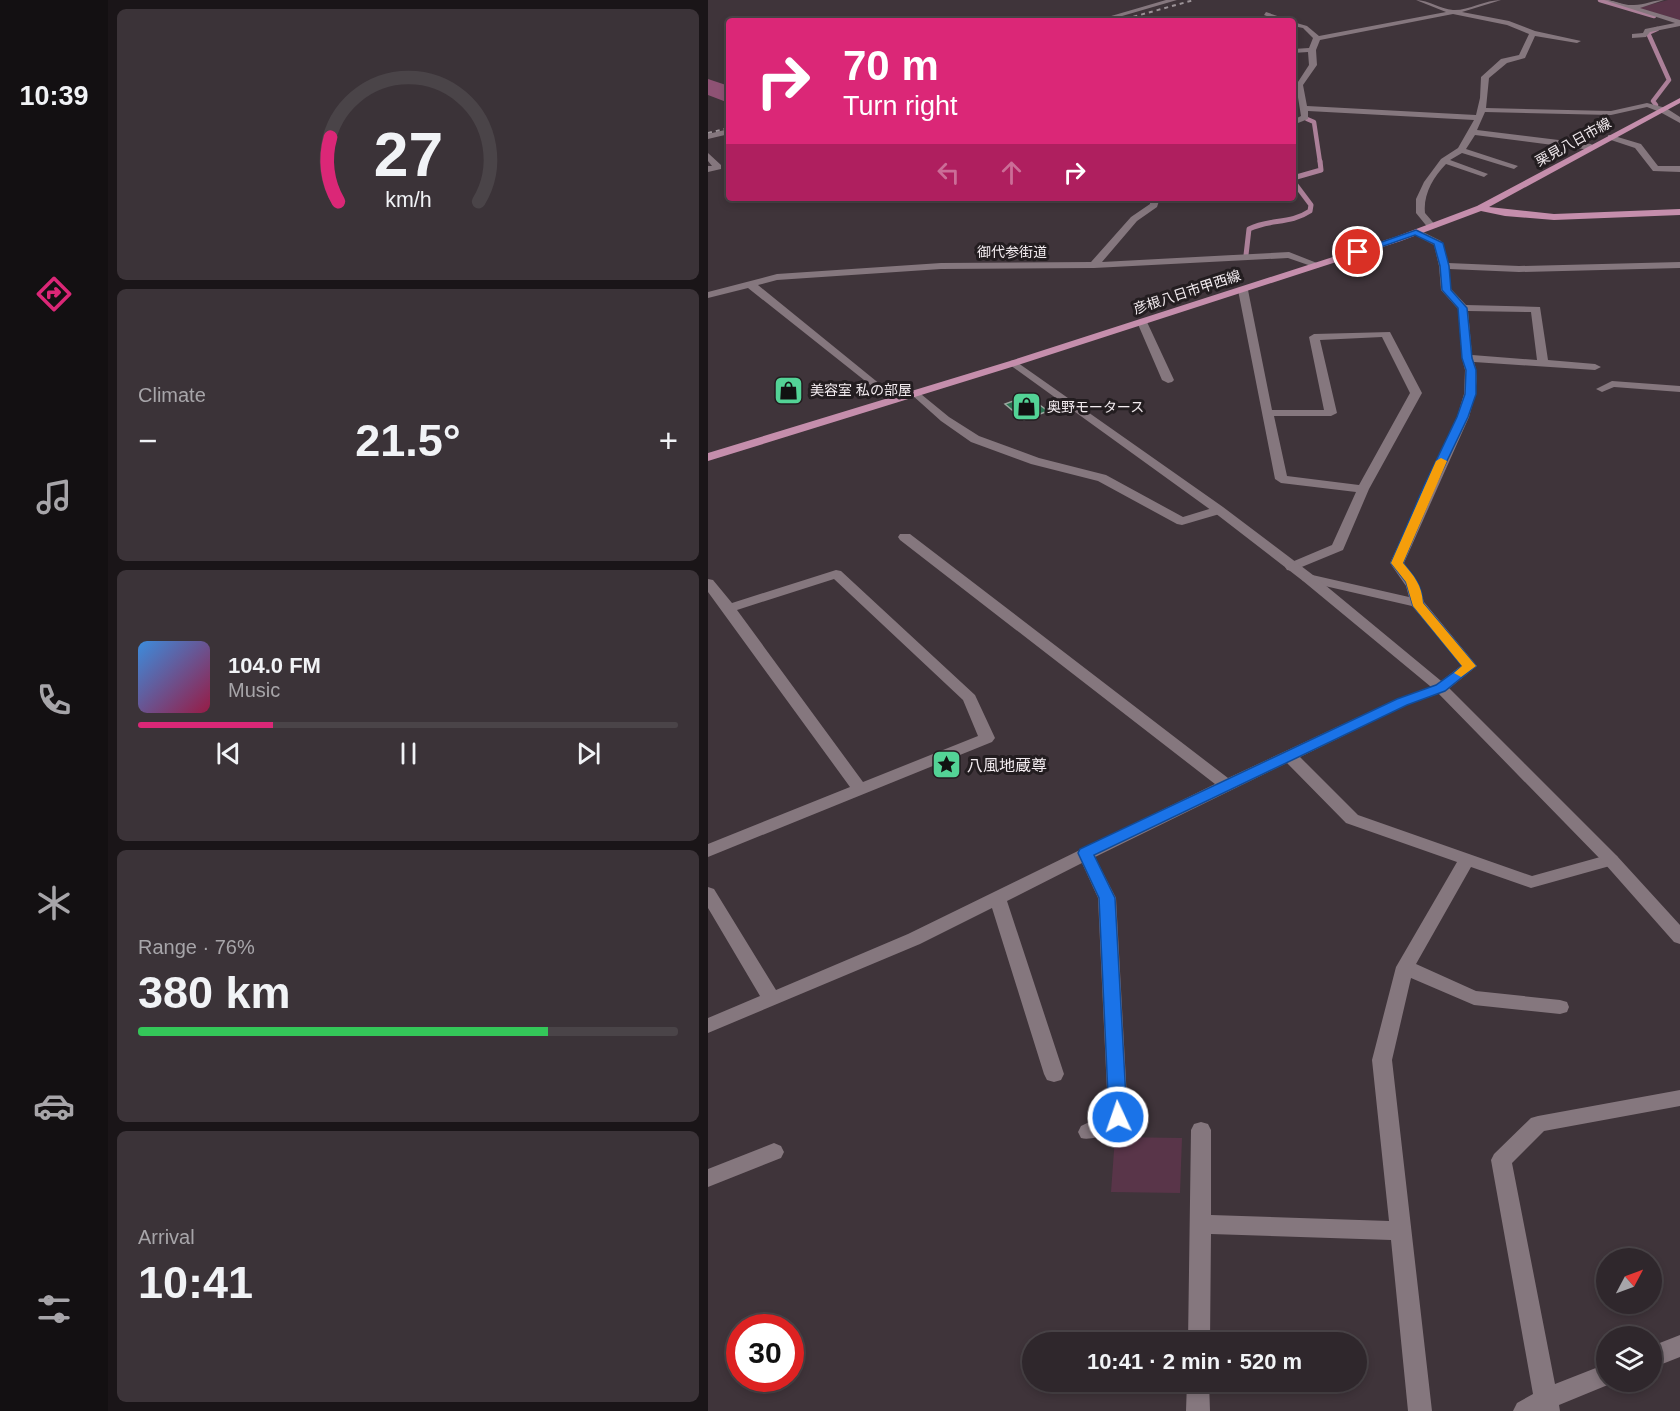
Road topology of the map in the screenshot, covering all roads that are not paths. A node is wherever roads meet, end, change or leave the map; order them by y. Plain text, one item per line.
1 (1174, 0) edge
2 (1419, 0) edge
3 (1498, 0) edge
4 (1607, 0) edge
5 (1661, 0) edge
6 (1632, 8) junction
7 (1456, 13) junction
8 (1266, 14) dead end
9 (1108, 18) edge
10 (1278, 18) edge
11 (1680, 23) edge
12 (1296, 25) edge
13 (1533, 33) junction
14 (1635, 36) dead end
15 (1317, 38) junction
16 (1577, 41) dead end
17 (1312, 50) junction
18 (1296, 51) edge
19 (1680, 100) edge
20 (1304, 108) junction
21 (1663, 110) junction
22 (1482, 114) junction
23 (1680, 121) edge
24 (726, 122) edge
25 (1296, 122) edge
26 (708, 127) edge
27 (726, 132) edge
28 (1473, 132) junction
29 (1611, 137) junction
30 (708, 138) edge
31 (708, 144) edge
32 (1591, 147) junction
33 (1461, 150) junction
34 (708, 156) edge
35 (1444, 161) junction
36 (1514, 166) dead end
37 (708, 169) edge
38 (1680, 169) edge
39 (1484, 174) dead end
40 (1155, 201) edge
41 (1480, 208) junction
42 (1680, 212) edge
43 (1432, 227) junction
44 (1416, 232) junction
45 (1094, 265) junction
46 (1680, 265) edge
47 (1317, 266) junction
48 (1444, 266) junction
49 (749, 283) junction
50 (1243, 290) junction
51 (708, 295) edge
52 (1462, 308) junction
53 (1142, 322) junction
54 (1467, 358) junction
55 (1014, 363) junction
56 (1543, 363) junction
57 (1595, 368) dead end
58 (1168, 380) dead end
59 (1602, 389) dead end
60 (1680, 389) edge
61 (916, 393) junction
62 (893, 400) junction
63 (1267, 413) junction
64 (708, 457) edge
65 (1363, 489) junction
66 (1219, 510) junction
67 (905, 537) dead end
68 (1292, 567) junction
69 (1308, 578) junction
70 (708, 583) edge
71 (1417, 603) junction
72 (729, 608) junction
73 (1440, 688) junction
74 (1290, 756) junction
75 (1228, 786) junction
76 (860, 790) junction
77 (708, 851) edge
78 (1085, 853) junction
79 (1611, 860) junction
80 (1466, 861) junction
81 (708, 893) edge
82 (997, 898) junction
83 (1680, 937) edge
84 (1405, 967) junction
85 (771, 998) junction
86 (1560, 1007) dead end
87 (708, 1026) edge
88 (1054, 1074) dead end
89 (1680, 1098) edge
90 (1201, 1130) dead end
91 (1088, 1132) dead end
92 (774, 1152) dead end
93 (708, 1178) edge
94 (1201, 1224) junction
95 (1400, 1231) junction
96 (1199, 1332) edge
97 (1680, 1346) edge
98 (1662, 1353) edge
99 (1596, 1380) edge
100 (1198, 1392) edge
101 (1547, 1405) edge
102 (1198, 1411) edge
103 (1420, 1411) edge
104 (1525, 1411) edge

1 - 9 street
2 - 7 street
3 - 7 street
4 - 6 street
5 - 6 street
6 - 11 street
7 - 13 street
7 - 15 street
8 - 10 street
11 - 14 street
12 - 15 street
13 - 16 street
13 - 22 street
15 - 17 street
17 - 18 street
17 - 20 street
19 - 21 main road, 栗見八日市線
20 - 22 street
20 - 25 street
21 - 22 street
21 - 23 street
21 - 29 main road, 栗見八日市線
22 - 28 street
24 - 26 street
27 - 30 street
28 - 32 street
28 - 33 street
29 - 32 main road, 栗見八日市線
29 - 38 street
30 - 31 street
32 - 41 main road, 栗見八日市線
33 - 35 street
33 - 36 street
34 - 37 street
35 - 39 street
35 - 43 street
40 - 45 street
41 - 42 main road
41 - 43 main road, 彦根八日市甲西線
43 - 44 main road, 彦根八日市甲西線
44 - 47 main road, 彦根八日市甲西線
44 - 48 street
45 - 47 street, 御代参街道
45 - 49 street, 御代参街道
46 - 48 street
47 - 50 main road, 彦根八日市甲西線
48 - 52 street
49 - 51 street, 御代参街道
49 - 62 street
50 - 53 main road, 彦根八日市甲西線
50 - 63 street
52 - 54 street
52 - 56 street
53 - 55 main road, 彦根八日市甲西線
53 - 58 street
54 - 56 street
54 - 71 street
55 - 61 main road, 彦根八日市甲西線
55 - 66 street
56 - 57 street
59 - 60 street
61 - 62 main road, 彦根八日市甲西線
61 - 66 street
62 - 64 main road, 彦根八日市甲西線
63 - 65 street
63 - 65 street
65 - 68 street
66 - 68 street
67 - 75 street
68 - 69 street
69 - 71 street
69 - 73 street
70 - 72 street
71 - 73 street
72 - 76 street
72 - 76 street
73 - 74 street
73 - 79 street
74 - 75 street
74 - 80 street
75 - 78 street
76 - 77 street
78 - 82 street
78 - 91 street
79 - 80 street
79 - 83 street
80 - 84 street
81 - 85 street
82 - 85 street
82 - 88 street
84 - 86 street
84 - 95 street
85 - 87 street
89 - 101 street
90 - 94 street
92 - 93 street
94 - 95 street
94 - 96 street
95 - 103 street
97 - 98 street
99 - 101 street
100 - 102 street
101 - 104 street

